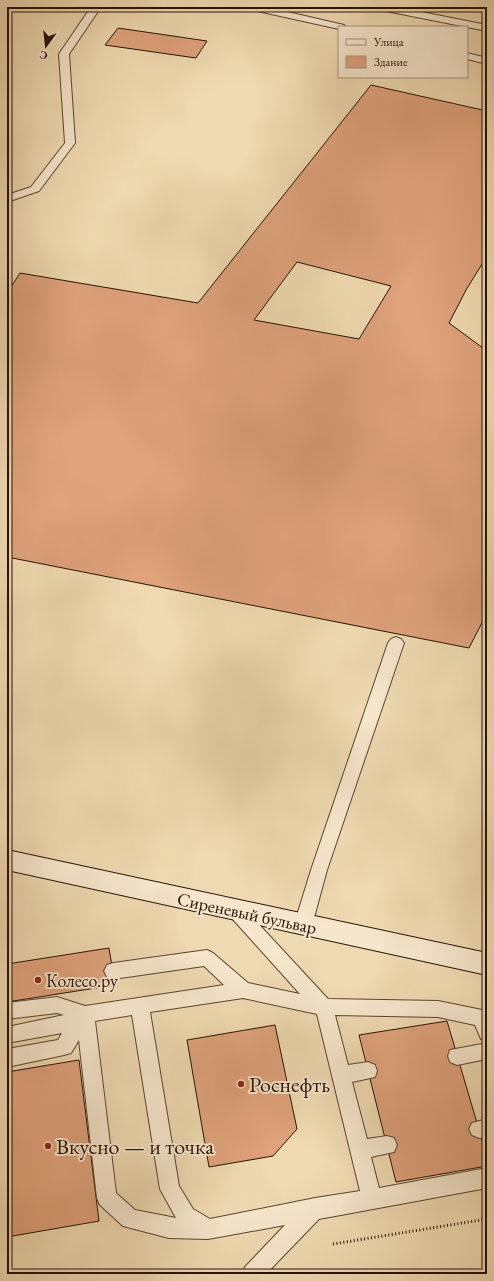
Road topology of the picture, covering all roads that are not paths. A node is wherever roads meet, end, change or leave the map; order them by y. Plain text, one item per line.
1 (96, 7) edge
2 (253, 7) edge
3 (381, 7) edge
4 (338, 26) edge
5 (487, 28) edge
6 (468, 56) edge
7 (487, 60) edge
8 (7, 199) edge
9 (396, 643) dead end
10 (7, 860) edge
11 (235, 910) junction
12 (303, 925) junction
13 (487, 964) edge
14 (113, 971) dead end
15 (243, 990) junction
16 (140, 1006) junction
17 (324, 1007) junction
18 (7, 1011) edge
19 (85, 1014) junction
20 (485, 1023) edge
21 (7, 1035) edge
22 (487, 1051) edge
23 (457, 1056) dead end
24 (7, 1058) edge
25 (368, 1071) dead end
26 (342, 1075) junction
27 (387, 1145) dead end
28 (360, 1150) junction
29 (487, 1178) edge
30 (372, 1199) junction
31 (314, 1208) junction
32 (208, 1229) junction
33 (252, 1274) edge

1 - 8 lane
2 - 4 lane
3 - 5 lane
6 - 7 lane
9 - 12 lane
10 - 11 main road, Сиреневый бульвар
11 - 12 main road, Сиреневый бульвар
11 - 17 lane
12 - 13 main road, Сиреневый бульвар
14 - 15 lane
15 - 16 lane
15 - 17 lane
16 - 19 lane
16 - 32 lane
17 - 20 lane
17 - 26 lane
18 - 19 lane
19 - 21 lane
19 - 24 lane
19 - 32 lane
22 - 23 lane
25 - 26 lane
26 - 28 lane
27 - 28 lane
28 - 30 lane
29 - 30 lane
30 - 31 lane
31 - 32 lane
31 - 33 lane

